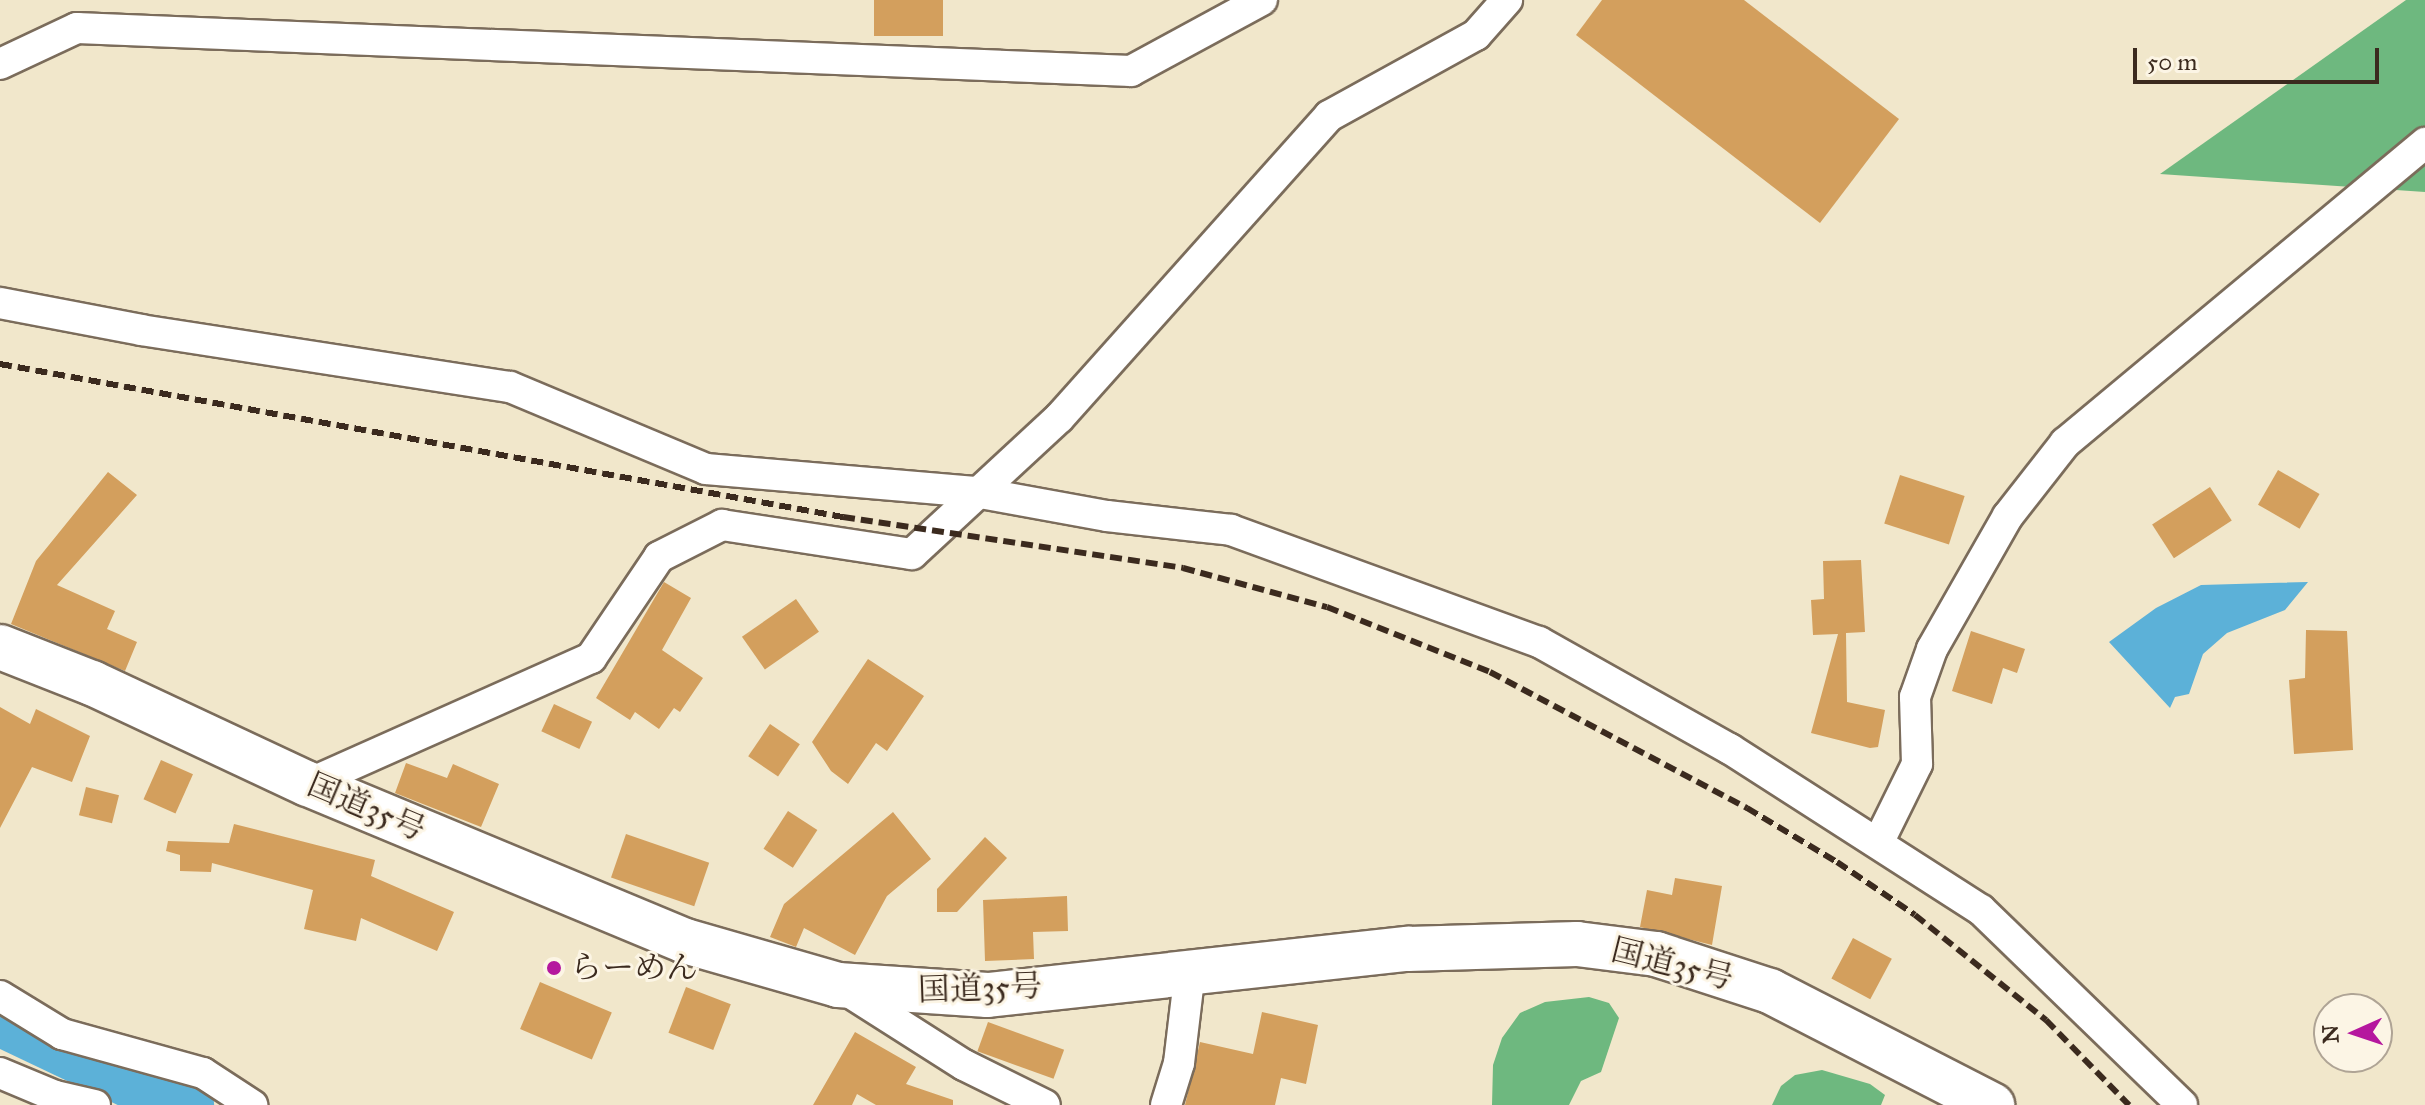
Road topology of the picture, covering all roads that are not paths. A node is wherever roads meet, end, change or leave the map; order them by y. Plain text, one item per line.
1 (1262, 0) edge
2 (1507, 0) edge
3 (0, 64) edge
4 (2425, 143) edge
5 (0, 303) edge
6 (975, 492) junction
7 (0, 647) edge
8 (308, 784) junction
9 (1879, 841) junction
10 (1190, 971) junction
11 (838, 985) junction
12 (0, 996) edge
13 (0, 1073) edge
14 (95, 1105) edge
15 (252, 1105) edge
16 (1045, 1105) edge
17 (1166, 1105) edge
18 (1992, 1105) edge
19 (2182, 1105) edge

1 - 3 street
2 - 6 street
4 - 9 street
5 - 6 street
6 - 8 street
6 - 9 street
7 - 8 highway, 国道35号
8 - 11 highway, 国道35号
9 - 19 street
10 - 11 highway, 国道35号
10 - 17 street
10 - 18 highway, 国道35号
11 - 16 street
12 - 15 street
13 - 14 street

